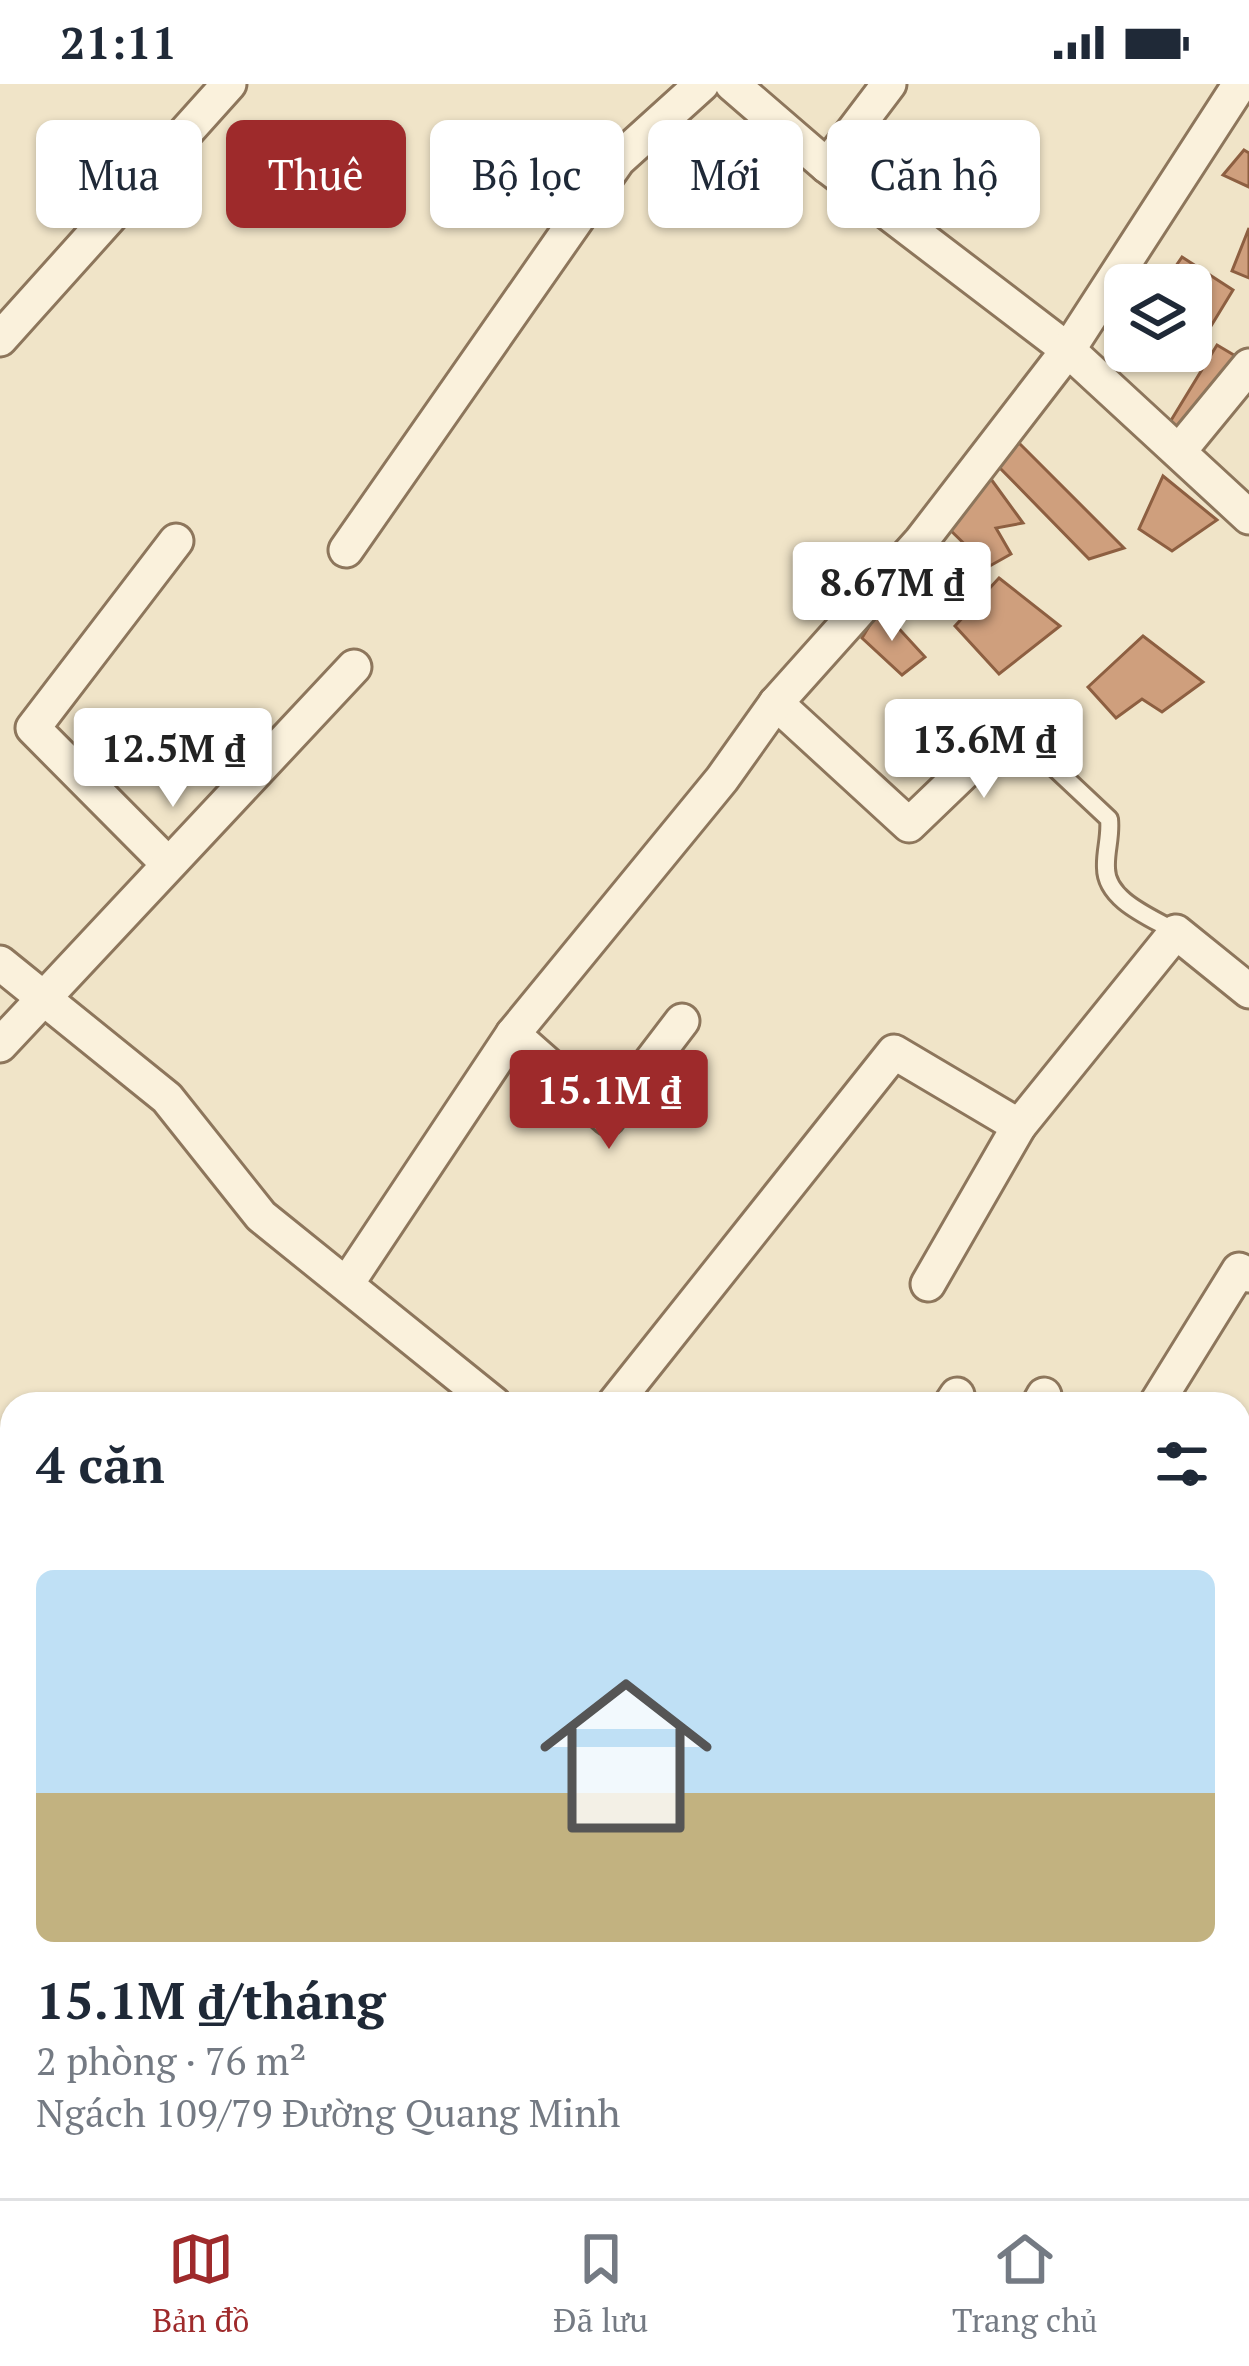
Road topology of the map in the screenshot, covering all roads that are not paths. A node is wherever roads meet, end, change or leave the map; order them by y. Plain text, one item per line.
1 (229, 84) edge
2 (702, 84) edge
3 (732, 84) edge
4 (889, 84) edge
5 (1240, 84) edge
6 (862, 120) edge
7 (827, 166) edge
8 (908, 228) edge
9 (0, 339) edge
10 (1068, 350) junction
11 (1249, 366) edge
12 (1180, 450) junction
13 (1249, 517) edge
14 (176, 542) dead end
15 (346, 550) dead end
16 (354, 667) dead end
17 (776, 703) junction
18 (1011, 727) joint
19 (168, 865) junction
20 (1176, 932) junction
21 (0, 963) edge
22 (1249, 991) edge
23 (46, 999) junction
24 (682, 1021) dead end
25 (512, 1034) junction
26 (0, 1045) edge
27 (1018, 1126) junction
28 (1249, 1275) edge
29 (348, 1282) junction
30 (928, 1284) dead end
31 (468, 1392) edge
32 (624, 1392) edge
33 (1163, 1392) edge

1 - 9 street
2 - 15 street
3 - 7 street
4 - 6 street
5 - 10 street
8 - 10 street
10 - 12 street
10 - 17 street
11 - 12 street
12 - 13 street
14 - 19 street
16 - 19 street
17 - 18 street
17 - 25 street
18 - 20 lane
19 - 23 street
20 - 22 street
20 - 27 street
21 - 23 street
23 - 26 street
23 - 29 street
24 - 25 street
25 - 29 street
27 - 30 street
27 - 32 street
28 - 33 street
29 - 31 street

